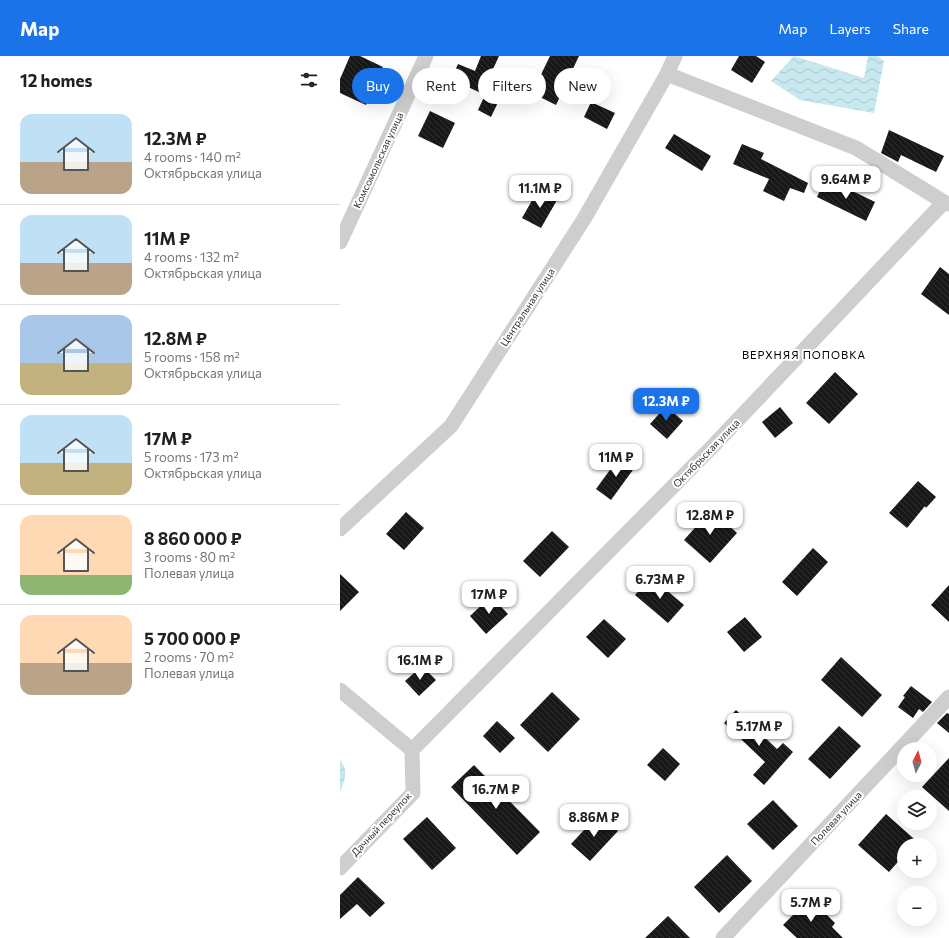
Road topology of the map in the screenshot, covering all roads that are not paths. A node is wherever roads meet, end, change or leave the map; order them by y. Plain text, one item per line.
1 (426, 56) edge
2 (676, 56) edge
3 (668, 74) junction
4 (946, 203) edge
5 (340, 242) edge
6 (340, 529) edge
7 (340, 690) edge
8 (949, 697) edge
9 (412, 750) junction
10 (340, 868) edge
11 (723, 938) edge

1 - 5 street, Комсомольская улица
2 - 3 street, Центральная улица
3 - 4 street
3 - 6 street, Центральная улица
4 - 9 street, Октябрьская улица
7 - 9 street
8 - 11 street, Полевая улица
9 - 10 street, Дачный переулок

